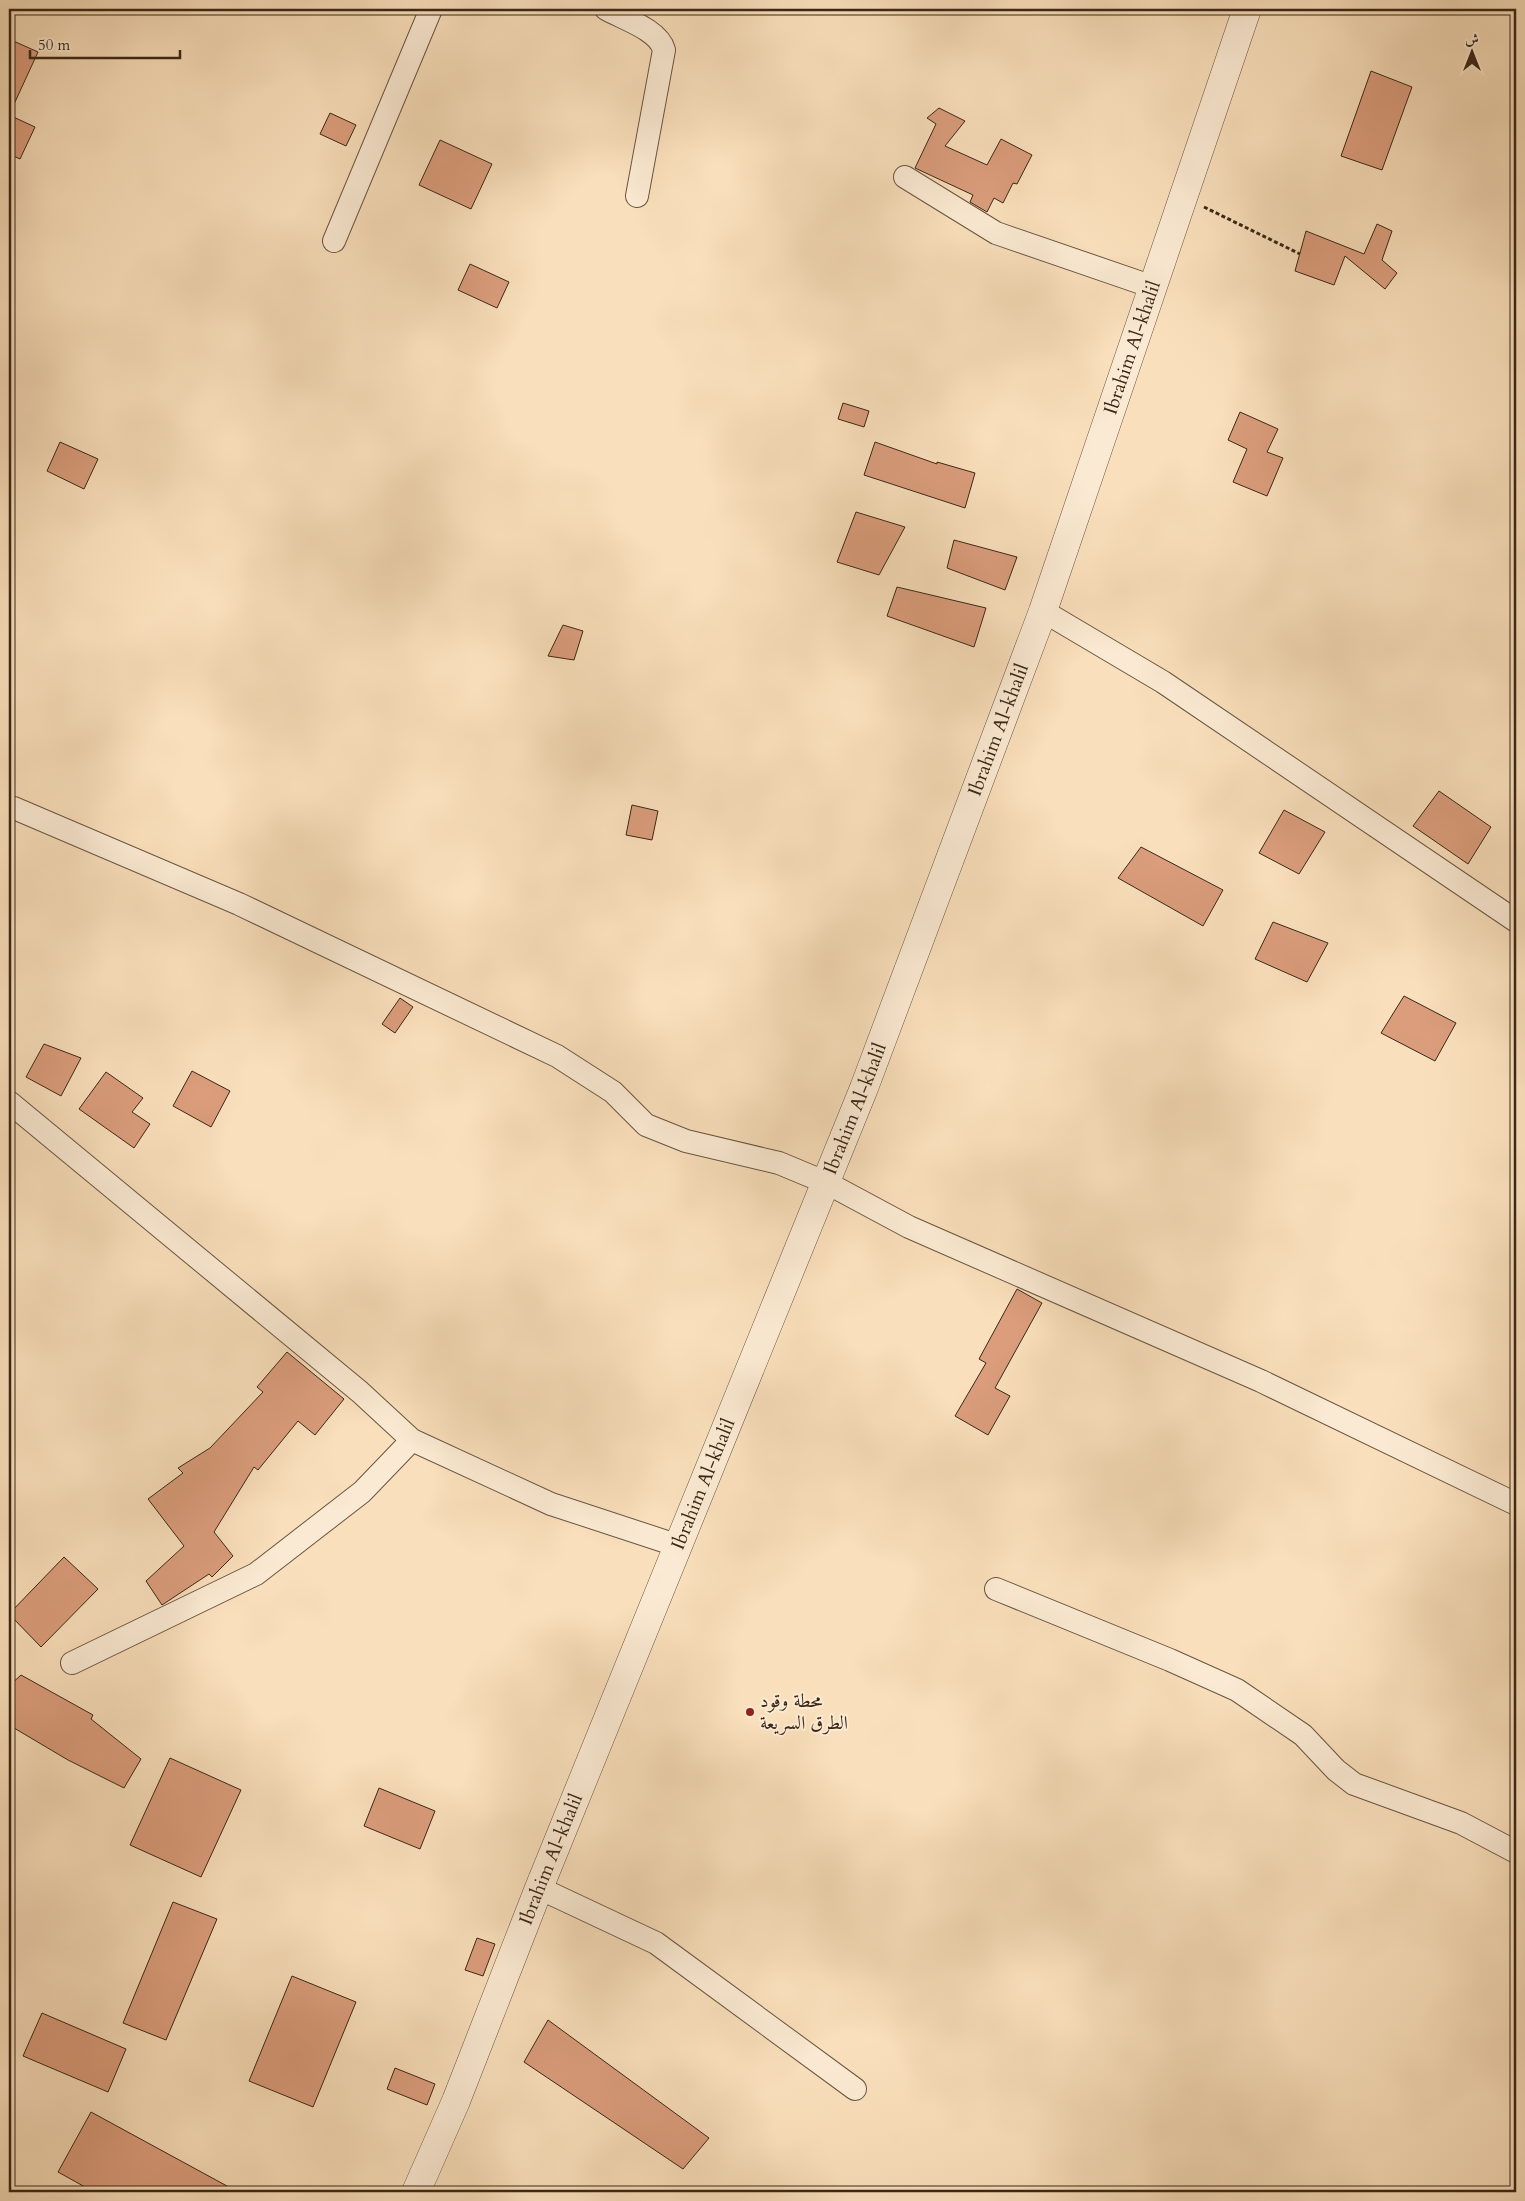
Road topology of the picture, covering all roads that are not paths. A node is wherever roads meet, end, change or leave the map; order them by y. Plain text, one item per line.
1 (431, 9) edge
2 (606, 9) edge
3 (1247, 9) edge
4 (905, 177) dead end
5 (637, 196) dead end
6 (334, 242) dead end
7 (1153, 287) junction
8 (1043, 611) junction
9 (9, 809) edge
10 (1516, 921) edge
11 (9, 1102) edge
12 (827, 1183) junction
13 (412, 1440) junction
14 (1516, 1504) edge
15 (679, 1546) junction
16 (996, 1589) dead end
17 (72, 1663) dead end
18 (1516, 1852) edge
19 (539, 1888) junction
20 (855, 2089) dead end
21 (416, 2192) edge

1 - 6 street
2 - 5 street
3 - 7 street, Ibrahim Al-khalil
4 - 7 street
7 - 8 street, Ibrahim Al-khalil
8 - 10 street
8 - 12 street, Ibrahim Al-khalil
9 - 12 street
11 - 13 street
12 - 14 street
12 - 15 street, Ibrahim Al-khalil
13 - 15 street
13 - 17 street
15 - 19 street, Ibrahim Al-khalil
16 - 18 street
19 - 20 street
19 - 21 street, Ibrahim Al-khalil

